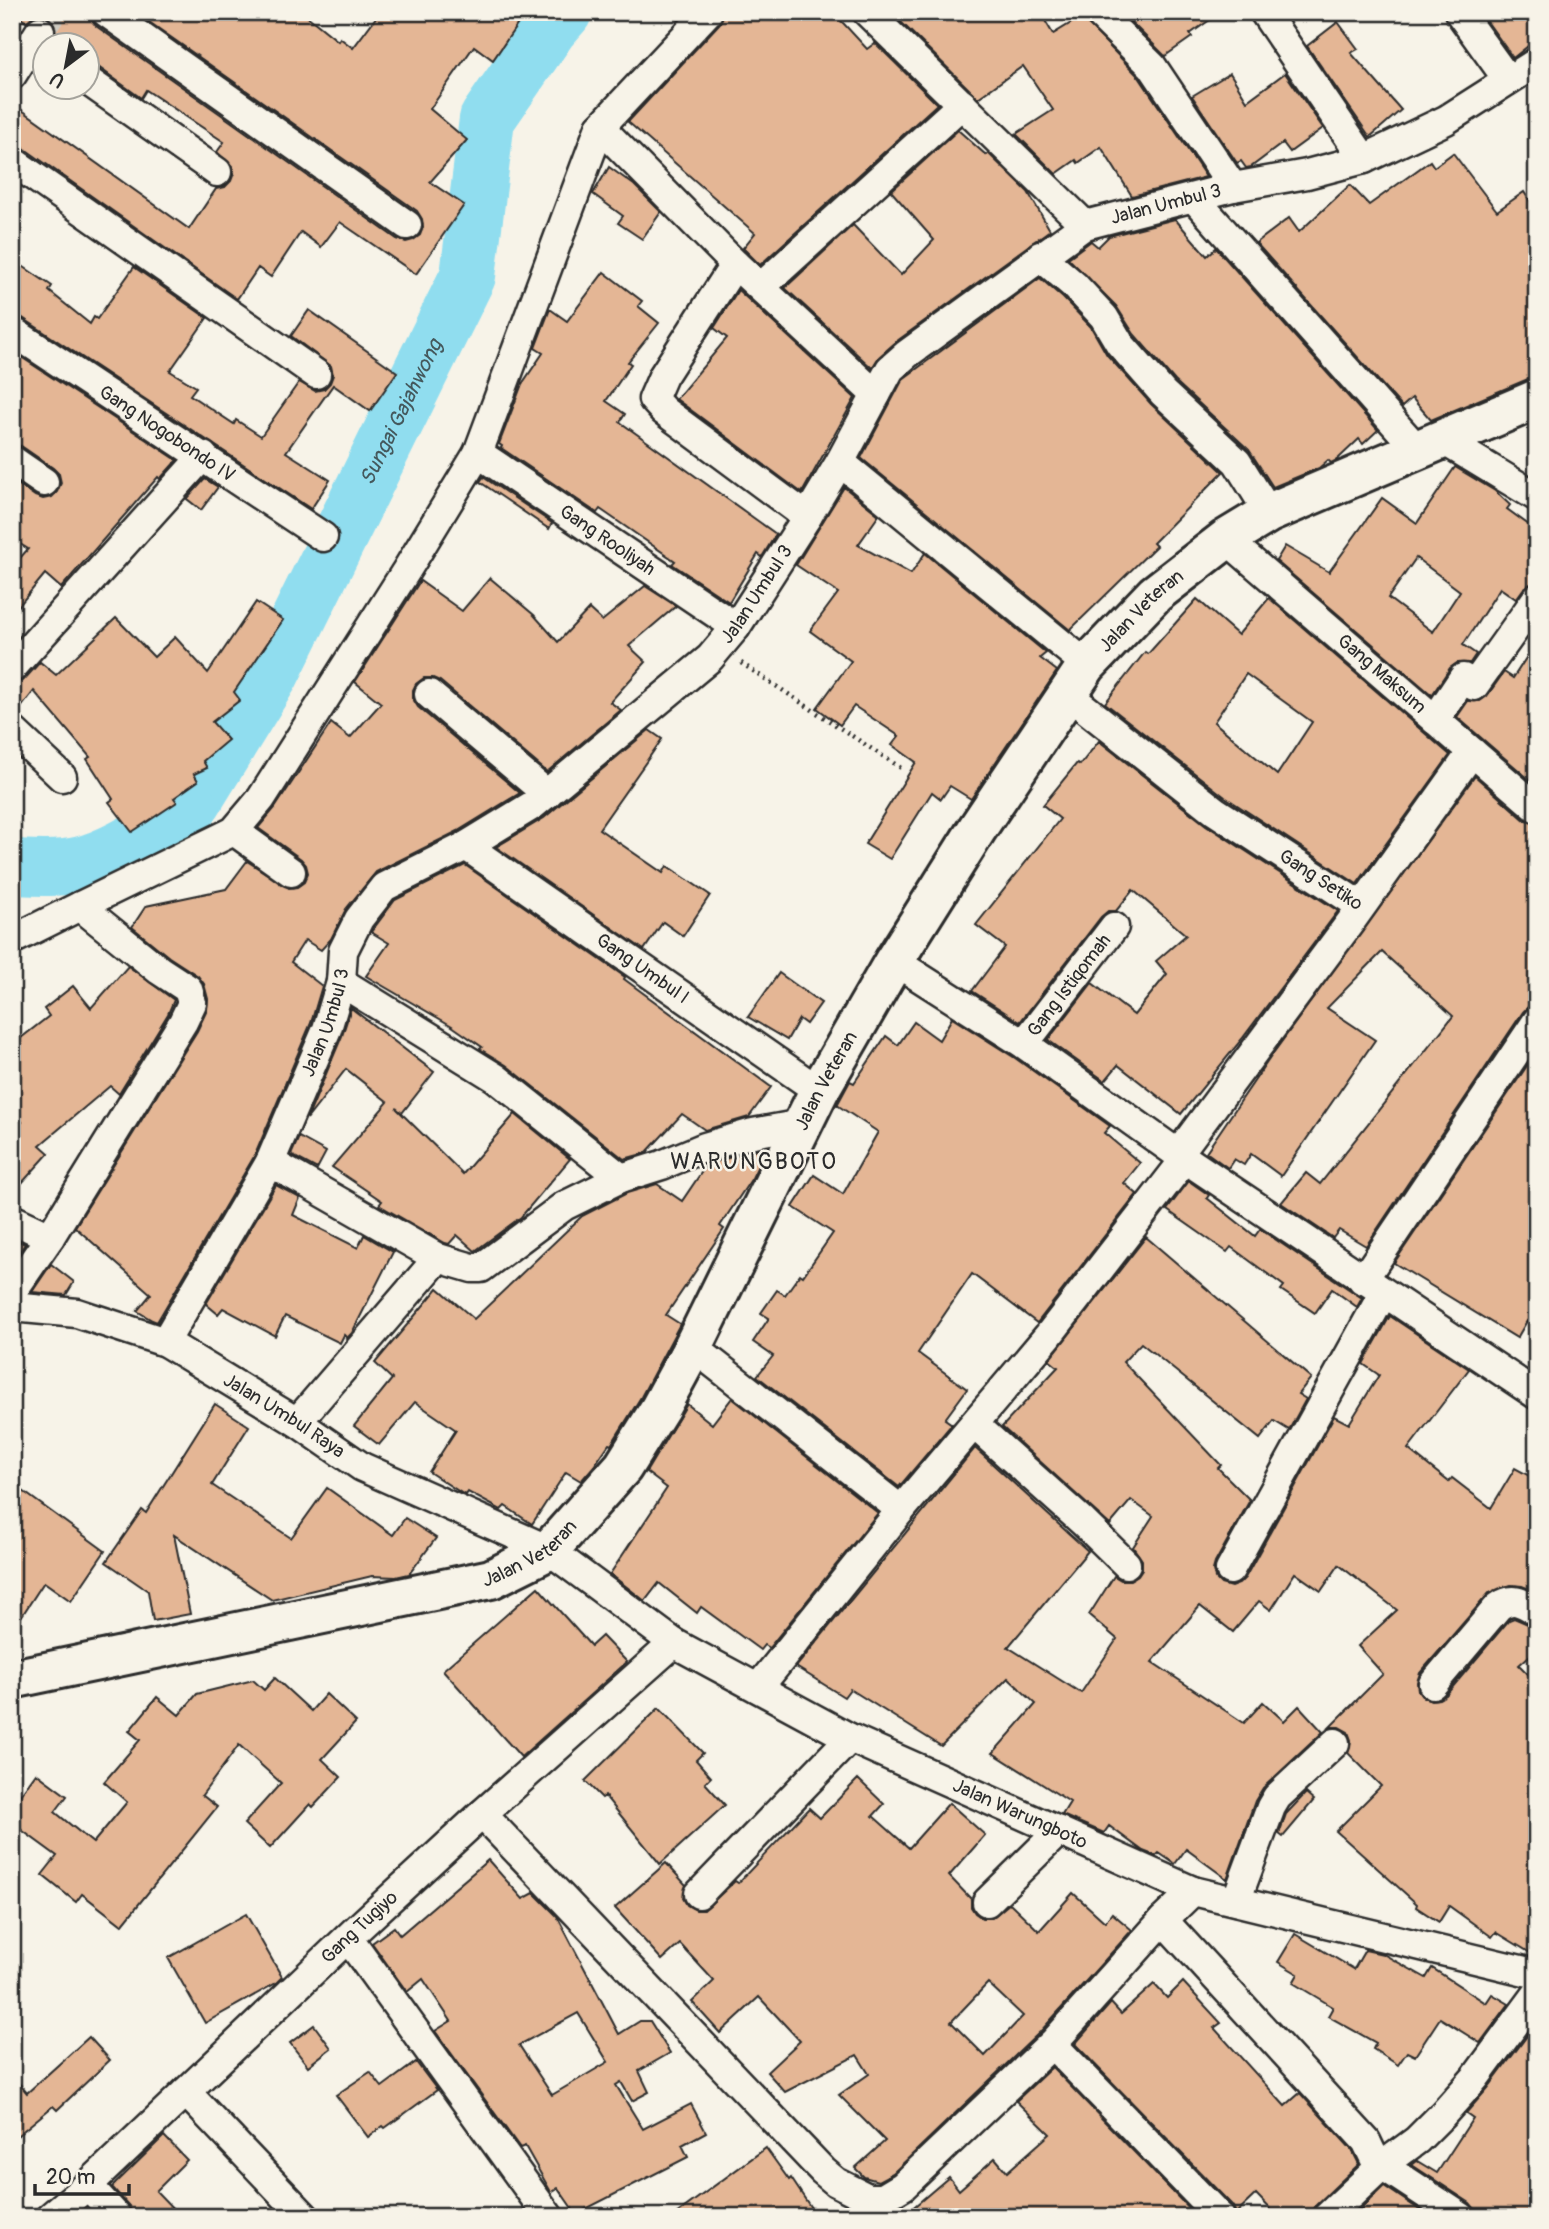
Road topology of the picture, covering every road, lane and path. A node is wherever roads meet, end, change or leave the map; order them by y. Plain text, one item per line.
1 (106, 12) edge
2 (708, 12) edge
3 (867, 12) edge
4 (1097, 12) edge
5 (1264, 12) edge
6 (1459, 12) edge
7 (32, 40) tunnel mouth
8 (1537, 62) edge
9 (12, 75) edge
10 (1508, 80) junction
11 (102, 91) edge
12 (962, 104) junction
13 (600, 127) junction
14 (1364, 159) junction
15 (12, 161) edge
16 (217, 172) dead end
17 (1233, 187) junction
18 (1194, 198) junction
19 (407, 225) dead end
20 (1084, 225) junction
21 (1040, 256) junction
22 (735, 264) junction
23 (761, 288) junction
24 (12, 331) edge
25 (316, 374) dead end
26 (876, 395) junction
27 (1537, 399) edge
28 (1430, 444) junction
29 (478, 453) junction
30 (203, 456) junction
31 (12, 460) edge
32 (840, 462) junction
33 (44, 482) dead end
34 (1537, 497) edge
35 (1269, 513) junction
36 (807, 517) junction
37 (323, 537) dead end
38 (1226, 539) junction
39 (1537, 598) edge
40 (727, 638) junction
41 (12, 668) edge
42 (1077, 679) junction
43 (429, 694) dead end
44 (1435, 720) junction
45 (12, 730) edge
46 (1472, 752) junction
47 (904, 770) dead end
48 (62, 777) dead end
49 (547, 794) junction
50 (1537, 808) edge
51 (234, 831) junction
52 (466, 846) junction
53 (290, 872) dead end
54 (80, 906) junction
55 (1361, 906) junction
56 (1114, 927) dead end
57 (12, 940) edge
58 (894, 961) junction
59 (341, 982) junction
60 (1537, 1021) edge
61 (1024, 1044) junction
62 (819, 1091) junction
63 (803, 1125) junction
64 (1182, 1157) junction
65 (270, 1162) junction
66 (621, 1178) junction
67 (12, 1219) edge
68 (50, 1237) junction
69 (438, 1258) junction
70 (1373, 1287) junction
71 (12, 1292) edge
72 (12, 1307) edge
73 (164, 1342) junction
74 (693, 1347) junction
75 (1537, 1395) edge
76 (297, 1422) junction
77 (975, 1425) junction
78 (901, 1510) junction
79 (549, 1550) junction
80 (1126, 1564) dead end
81 (1230, 1570) dead end
82 (1537, 1611) edge
83 (674, 1643) junction
84 (12, 1679) edge
85 (1433, 1684) dead end
86 (758, 1688) junction
87 (850, 1738) junction
88 (1335, 1743) dead end
89 (482, 1814) junction
90 (1059, 1831) junction
91 (1193, 1891) junction
92 (699, 1894) dead end
93 (1236, 1901) junction
94 (987, 1902) dead end
95 (1163, 1920) junction
96 (348, 1938) junction
97 (1537, 1974) edge
98 (1537, 1994) edge
99 (1052, 2044) junction
100 (186, 2092) junction
101 (1380, 2166) junction
102 (88, 2185) junction
103 (50, 2217) edge
104 (117, 2217) edge
105 (305, 2217) edge
106 (549, 2217) edge
107 (1220, 2217) edge
108 (1327, 2217) edge
109 (1461, 2217) edge

1 - 19 street
2 - 13 street
3 - 12 street
4 - 17 street
5 - 14 street
6 - 10 street
7 - 9 street
8 - 10 street, Jalan Umbul 3
10 - 14 street, Jalan Umbul 3
11 - 16 street
12 - 20 street
12 - 23 street
13 - 22 street
13 - 29 street
14 - 17 street, Jalan Umbul 3
15 - 25 street
17 - 18 street, Jalan Umbul 3
18 - 20 street, Jalan Umbul 3
18 - 28 street
20 - 21 street, Jalan Umbul 3
21 - 26 street, Jalan Umbul 3
21 - 35 street
22 - 23 street
22 - 36 street
23 - 26 street
24 - 30 street, Gang Nogobondo IV
26 - 32 street, Jalan Umbul 3
27 - 28 main road, Jalan Veteran
28 - 34 street
28 - 35 main road, Jalan Veteran
29 - 40 street, Gang Rooliyah
29 - 51 street
30 - 37 street, Gang Nogobondo IV
30 - 41 street
31 - 33 street
32 - 36 street, Jalan Umbul 3
32 - 42 street, Gang Setiko
35 - 38 main road, Jalan Veteran
36 - 40 street, Jalan Umbul 3
38 - 42 main road, Jalan Veteran
38 - 44 street, Gang Maksum
39 - 44 street
40 - 47 path
40 - 49 street, Jalan Umbul 3
42 - 55 street, Gang Setiko
42 - 58 main road, Jalan Veteran
43 - 49 street
44 - 46 street, Gang Maksum
45 - 48 street
46 - 50 street, Gang Maksum
46 - 55 street
49 - 52 street, Jalan Umbul 3
51 - 53 street
51 - 54 street
52 - 59 street, Jalan Umbul 3
52 - 62 street, Gang Umbul I
54 - 57 street
54 - 68 street
55 - 64 street, Gang Setiko
56 - 61 street, Gang Istiqomah
58 - 61 street
58 - 62 main road, Jalan Veteran
59 - 65 street, Jalan Umbul 3
59 - 66 street
60 - 70 street
61 - 64 street
62 - 63 main road, Jalan Veteran
63 - 66 street
63 - 74 main road, Jalan Veteran
64 - 70 street
64 - 77 street, Gang Setiko
65 - 69 street
65 - 73 street, Jalan Umbul 3
66 - 69 street
67 - 68 street
68 - 71 street
69 - 76 street
70 - 75 street
70 - 81 street
72 - 73 street, Jalan Umbul Raya
73 - 76 street, Jalan Umbul Raya
74 - 78 street
74 - 79 main road, Jalan Veteran
76 - 79 street, Jalan Umbul Raya
77 - 78 street, Gang Setiko
77 - 80 street
78 - 86 street, Gang Setiko
79 - 83 street, Jalan Warungboto
79 - 84 main road, Jalan Veteran
82 - 85 street
83 - 86 street, Jalan Warungboto
83 - 89 street, Gang Tugiyo
86 - 87 street, Jalan Warungboto
87 - 90 street, Jalan Warungboto
87 - 92 street
88 - 93 street
89 - 96 street, Gang Tugiyo
89 - 99 street
90 - 91 street, Jalan Warungboto
90 - 94 street
91 - 93 street, Jalan Warungboto
91 - 95 street
93 - 97 street, Jalan Warungboto
95 - 99 street
95 - 101 street
96 - 100 street, Gang Tugiyo
96 - 106 street
98 - 101 street
99 - 107 street
100 - 102 street, Gang Tugiyo
100 - 105 street
101 - 108 street
101 - 109 street
102 - 103 street, Gang Tugiyo
102 - 104 street

